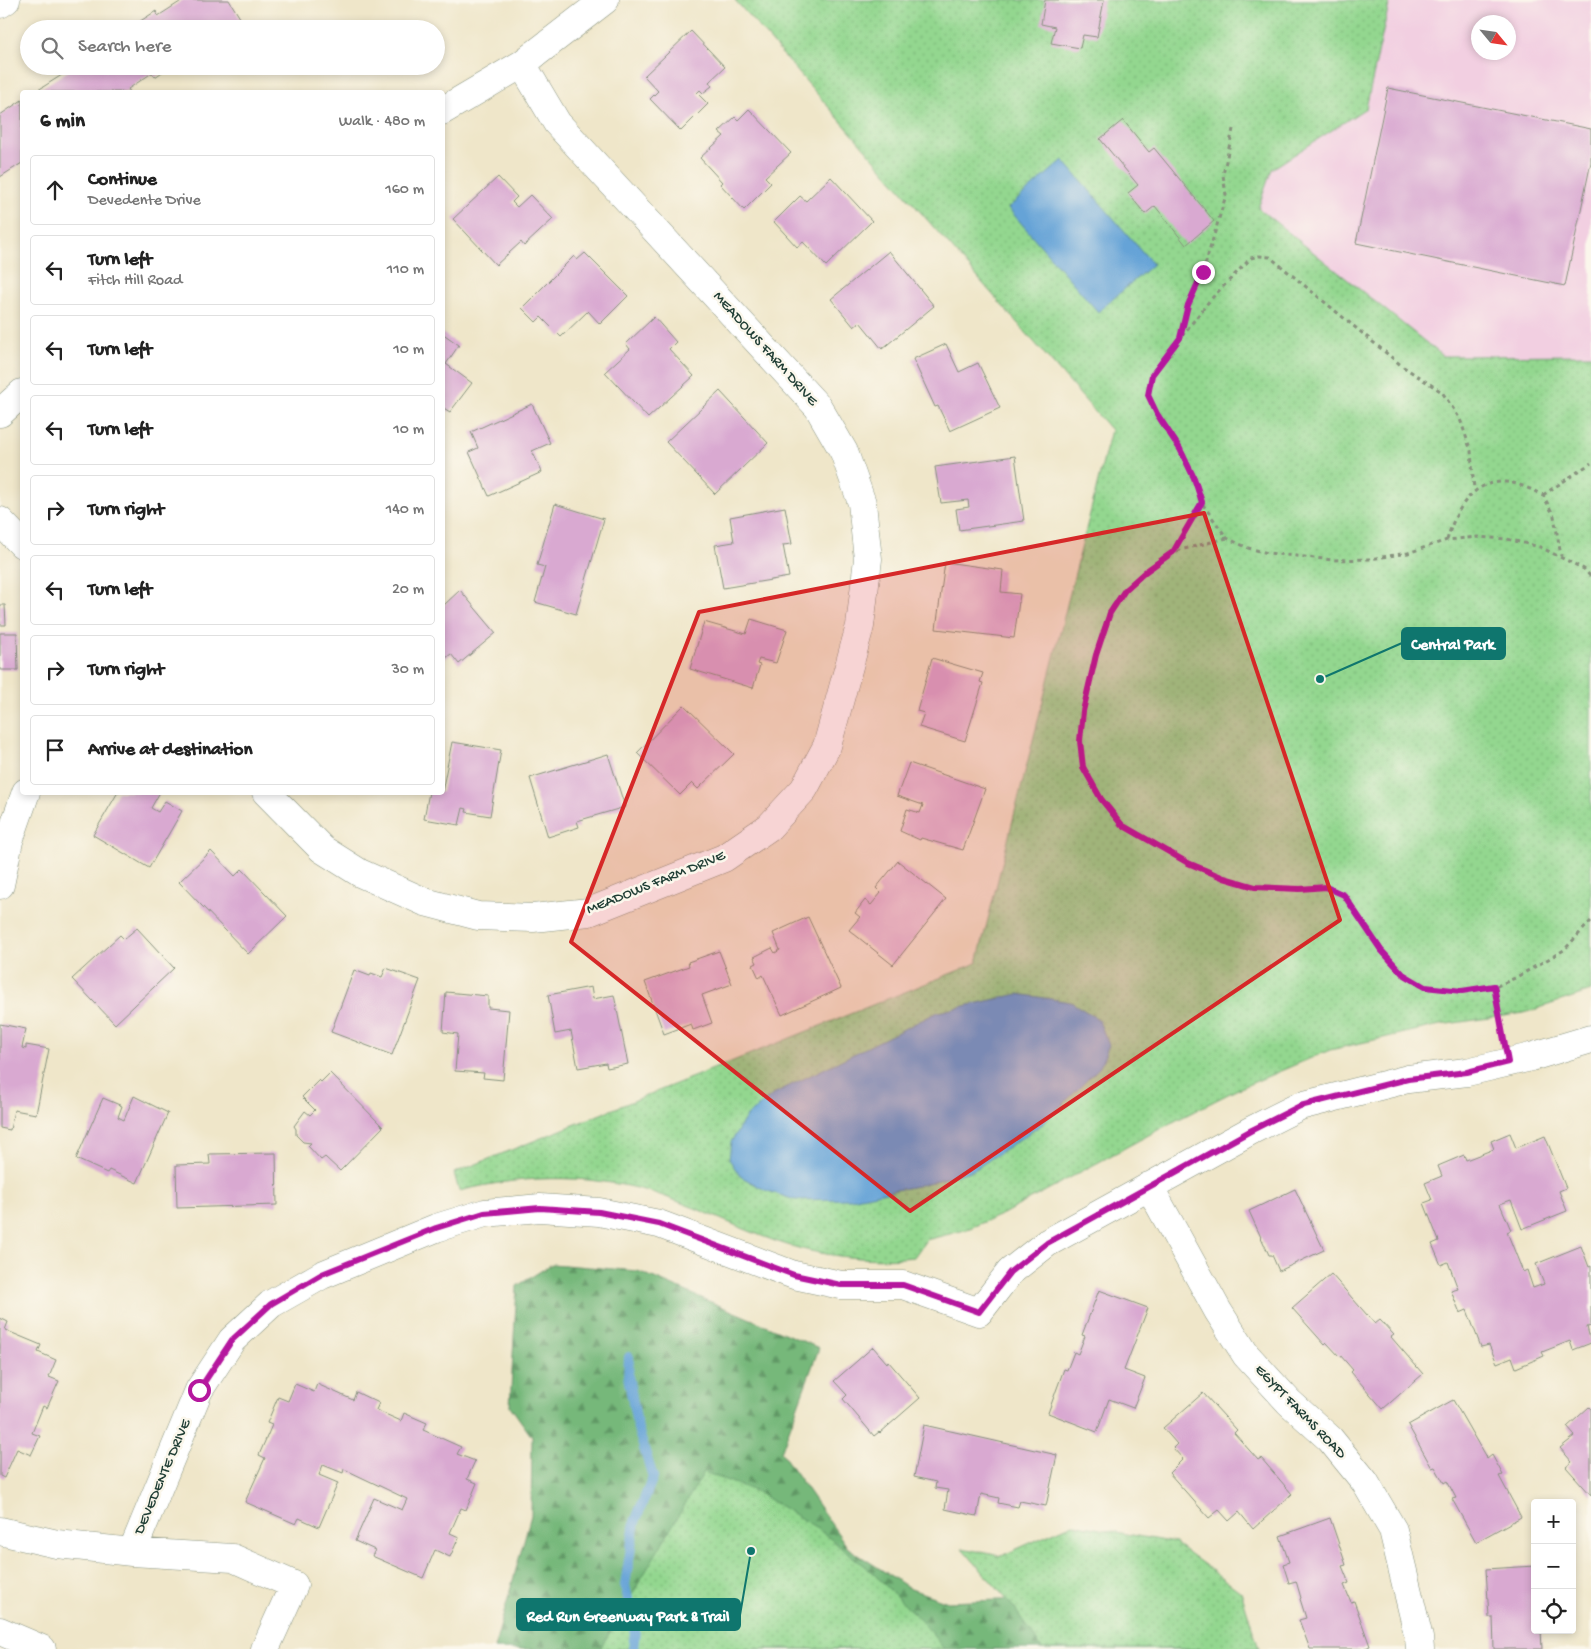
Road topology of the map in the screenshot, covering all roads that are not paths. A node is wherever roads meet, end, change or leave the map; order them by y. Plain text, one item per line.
1 (6, 0) edge
2 (605, 0) edge
3 (0, 4) edge
4 (522, 64) junction
5 (445, 110) edge
6 (20, 395) edge
7 (0, 413) edge
8 (0, 521) edge
9 (20, 542) edge
10 (25, 795) edge
11 (269, 795) edge
12 (0, 885) edge
13 (1591, 1039) edge
14 (1148, 1186) junction
15 (0, 1531) edge
16 (132, 1552) junction
17 (0, 1631) edge
18 (42, 1649) edge
19 (265, 1649) edge
20 (1420, 1649) edge

1 - 3 street
2 - 4 street
4 - 5 street
4 - 11 street, MEADOWS FARM DRIVE
6 - 7 street
8 - 9 street
10 - 12 street
13 - 14 street
14 - 16 street, DEVEDENTE DRIVE
14 - 20 street, EGYPT FARMS ROAD
15 - 16 street, DEVEDENTE DRIVE
16 - 19 street, DEVEDENTE DRIVE
17 - 18 street

